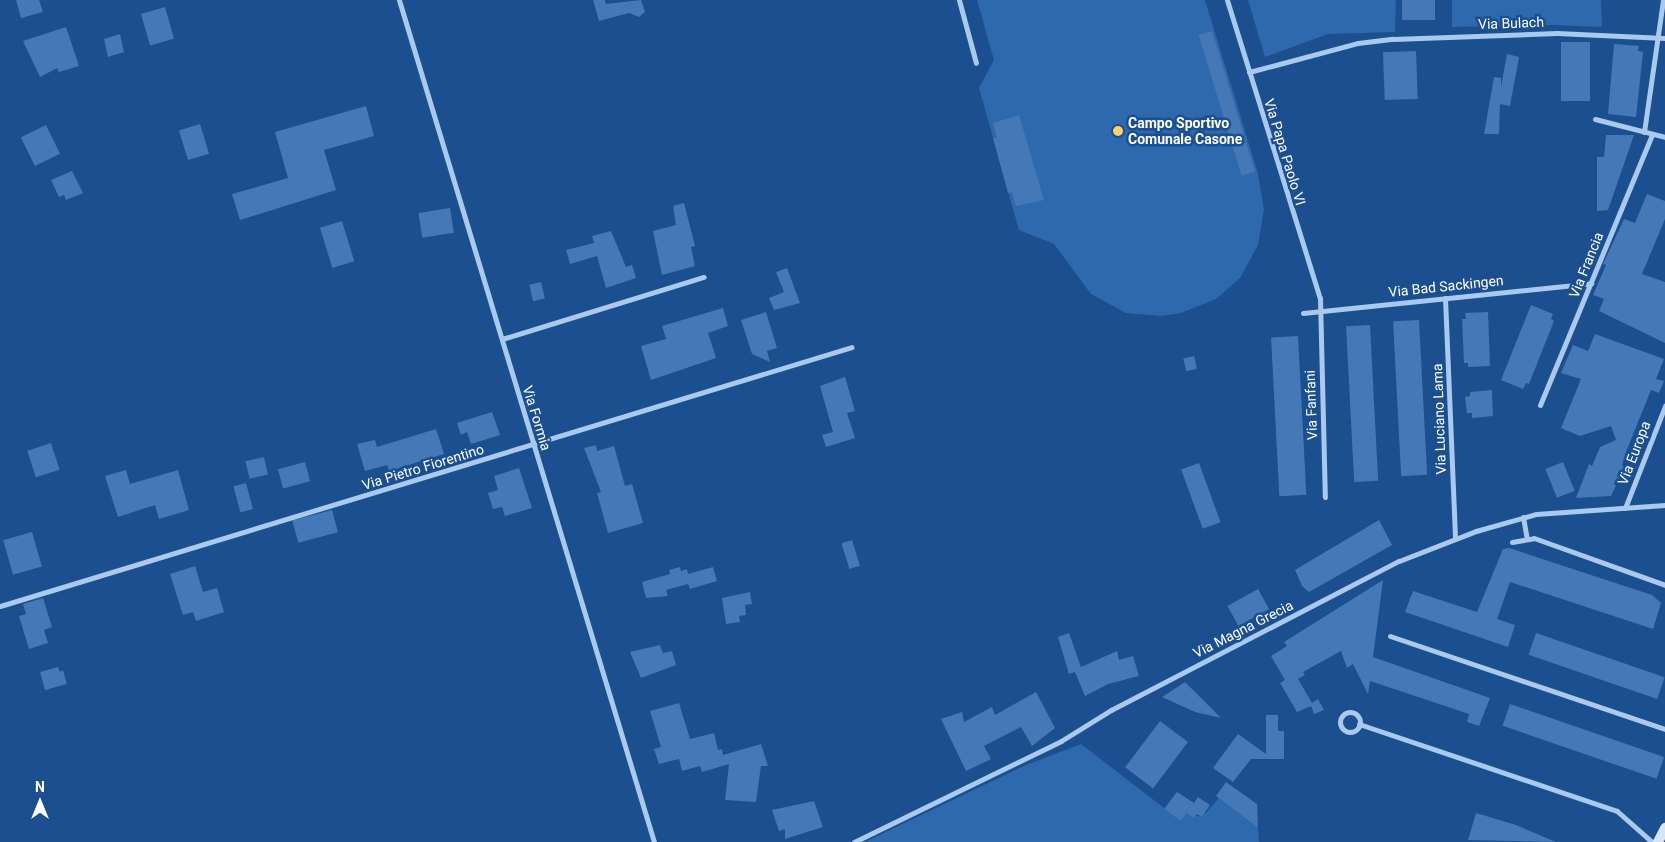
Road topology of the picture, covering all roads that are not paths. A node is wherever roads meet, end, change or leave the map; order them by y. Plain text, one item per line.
1 (399, 0) edge
2 (959, 0) edge
3 (1227, 0) edge
4 (1663, 0) edge
5 (1662, 38) edge
6 (976, 62) dead end
7 (1249, 72) junction
8 (1595, 119) dead end
9 (1644, 132) junction
10 (1652, 134) junction
11 (1665, 137) edge
12 (704, 276) dead end
13 (1591, 282) junction
14 (1446, 298) junction
15 (1320, 311) junction
16 (1303, 313) dead end
17 (502, 339) junction
18 (852, 347) dead end
19 (1540, 405) dead end
20 (1665, 406) edge
21 (534, 446) junction
22 (1325, 497) dead end
23 (1665, 505) edge
24 (1625, 508) junction
25 (1523, 517) junction
26 (1455, 539) junction
27 (1528, 539) junction
28 (1512, 542) dead end
29 (1665, 585) edge
30 (0, 606) edge
31 (1390, 636) dead end
32 (1359, 724) junction
33 (1665, 728) edge
34 (1665, 828) edge
35 (654, 842) edge
36 (854, 842) edge
37 (1652, 842) edge
38 (1658, 842) edge

1 - 17 street, Via Formia
2 - 6 street
3 - 7 street, Via Papa Paolo VI
4 - 5 street
5 - 7 street, Via Bulach
5 - 9 street
7 - 15 street, Via Papa Paolo VI
8 - 9 street
9 - 10 street
10 - 11 street
10 - 13 street, Via Francia
12 - 17 street
13 - 14 street, Via Bad Sackingen
13 - 19 street, Via Francia
14 - 15 street, Via Bad Sackingen
14 - 26 street, Via Luciano Lama
15 - 16 street, Via Bad Sackingen
15 - 22 street, Via Fanfani
17 - 21 street, Via Formia
18 - 21 street, Via Pietro Fiorentino
20 - 24 street, Via Europa
21 - 30 street, Via Pietro Fiorentino
21 - 35 street, Via Formia
23 - 24 street, Via Magna Grecia
24 - 25 street, Via Magna Grecia
25 - 26 street, Via Magna Grecia
25 - 27 street
26 - 36 street, Via Magna Grecia
27 - 28 street
27 - 29 street
31 - 33 street
32 - 32 street
32 - 37 street
34 - 38 street

